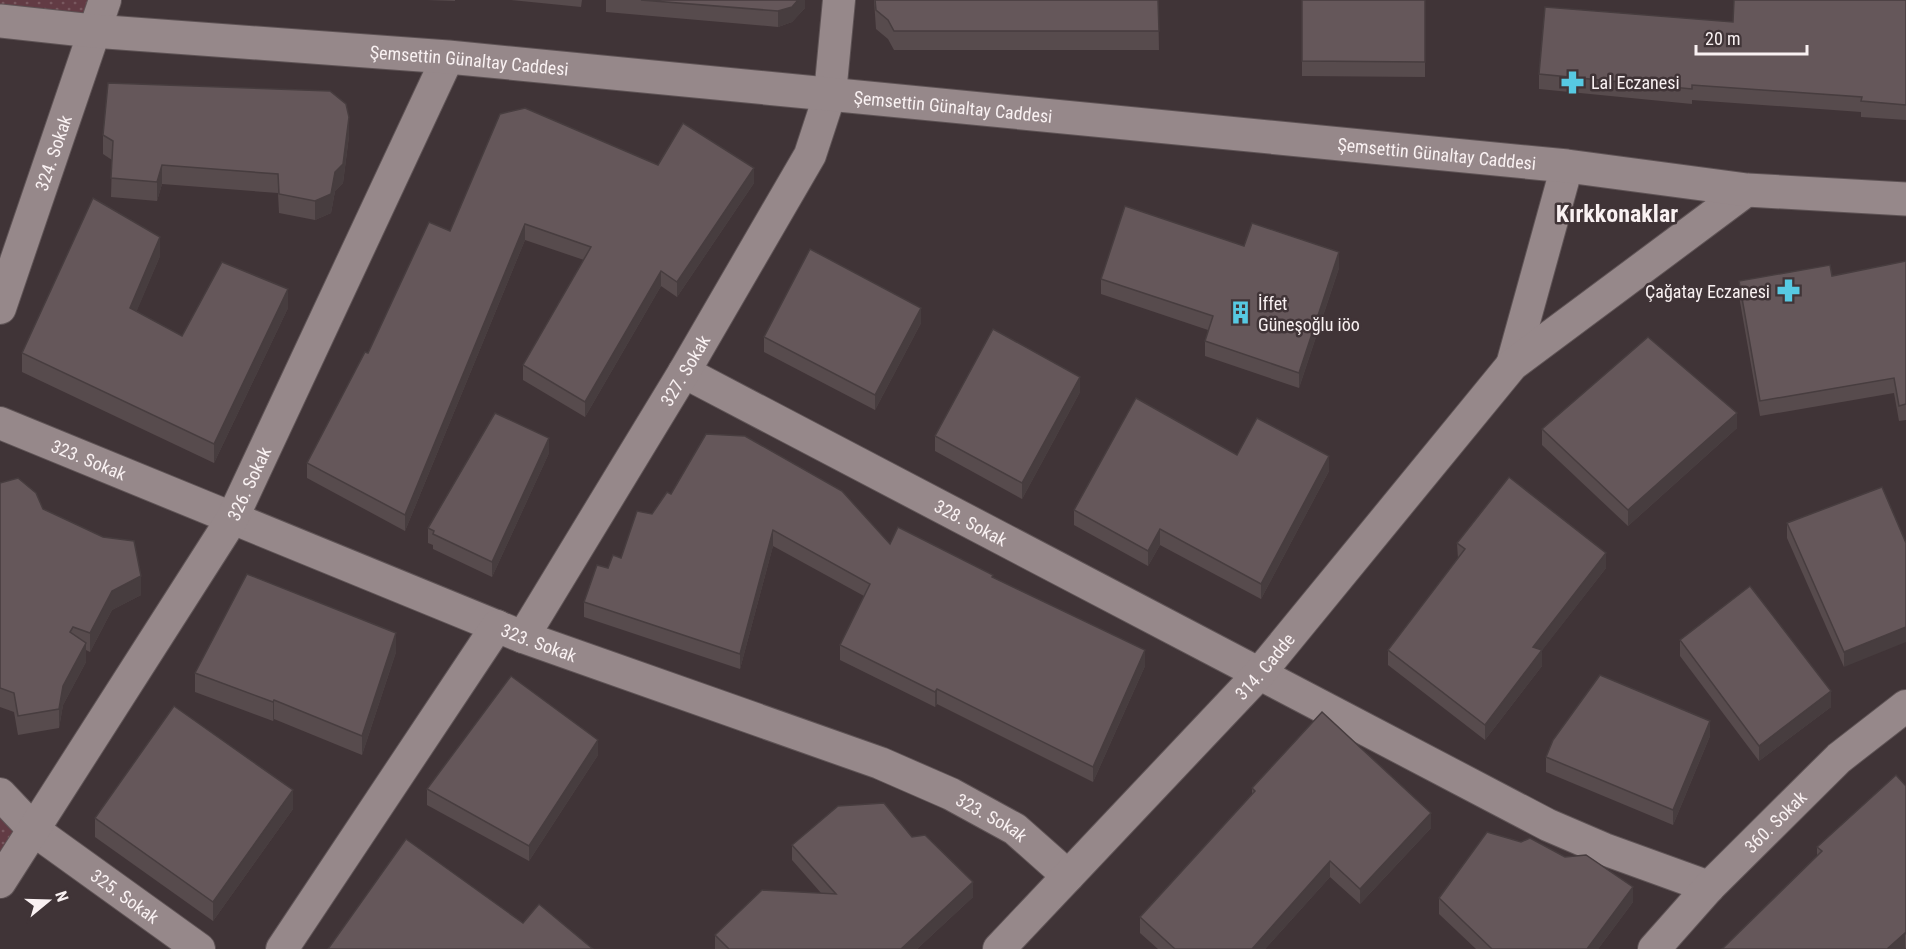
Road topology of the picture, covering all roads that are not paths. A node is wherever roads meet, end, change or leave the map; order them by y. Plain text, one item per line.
1 (105, 0) edge
2 (839, 0) edge
3 (0, 21) edge
4 (93, 31) junction
5 (448, 57) junction
6 (830, 94) junction
7 (1567, 166) junction
8 (1747, 190) junction
9 (1906, 199) edge
10 (0, 308) edge
11 (1512, 365) junction
12 (684, 372) junction
13 (0, 423) edge
14 (232, 519) junction
15 (510, 632) junction
16 (1258, 675) junction
17 (1906, 706) edge
18 (0, 794) edge
19 (35, 831) junction
20 (1068, 876) junction
21 (0, 882) edge
22 (1709, 887) junction
23 (199, 949) edge
24 (282, 949) edge
25 (999, 949) edge
26 (1654, 949) edge

1 - 4 street, 324. Sokak
2 - 6 street, 327. Sokak
3 - 4 street, Şemsettin Günaltay Caddesi
4 - 5 street, Şemsettin Günaltay Caddesi
4 - 10 street, 324. Sokak
5 - 6 street, Şemsettin Günaltay Caddesi
5 - 14 street, 326. Sokak
6 - 7 street, Şemsettin Günaltay Caddesi
6 - 12 street, 327. Sokak
7 - 8 street, Şemsettin Günaltay Caddesi
7 - 11 street
8 - 9 street, Şemsettin Günaltay Caddesi
8 - 11 street
11 - 16 street, 314. Cadde
12 - 15 street, 327. Sokak
12 - 16 street, 328. Sokak
13 - 14 street, 323. Sokak
14 - 15 street, 323. Sokak
14 - 19 street, 326. Sokak
15 - 20 street, 323. Sokak
15 - 24 street, 327. Sokak
16 - 20 street, 314. Cadde
16 - 22 street, 328. Sokak
17 - 22 street, 360. Sokak
18 - 19 street, 325. Sokak
19 - 21 street, 326. Sokak
19 - 23 street, 325. Sokak
20 - 25 street, 314. Cadde
22 - 26 street, 360. Sokak

